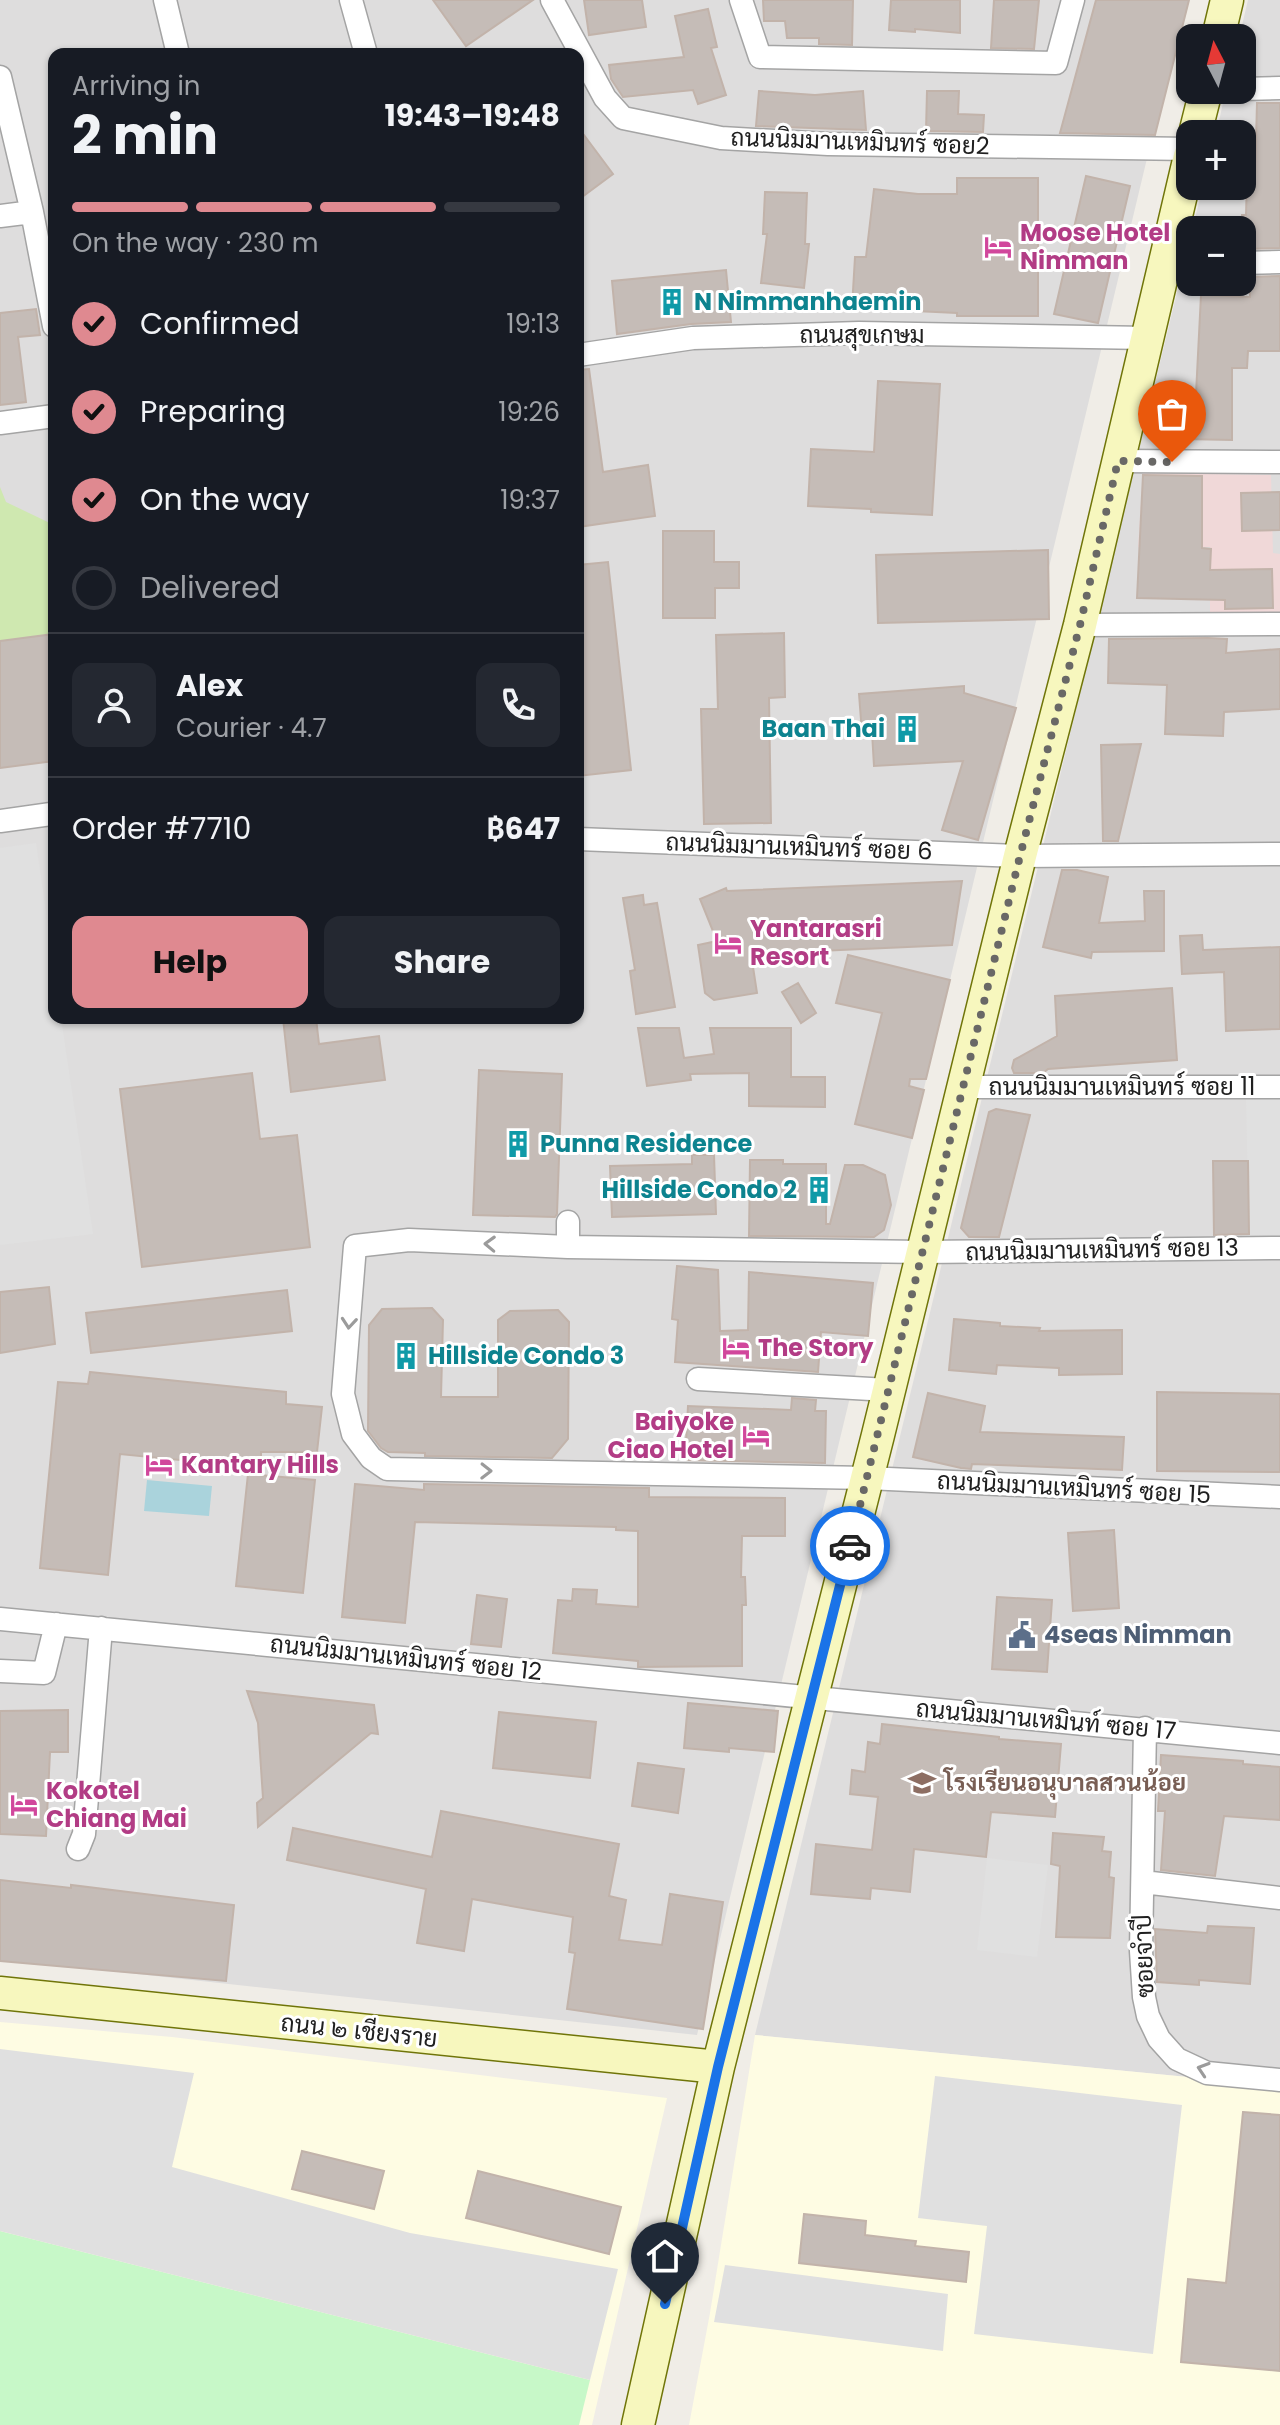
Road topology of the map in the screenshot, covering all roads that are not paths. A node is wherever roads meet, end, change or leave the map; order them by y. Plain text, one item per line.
1 (165, 0) edge
2 (351, 0) edge
3 (552, 0) edge
4 (741, 0) edge
5 (1073, 0) edge
6 (1227, 0) edge
7 (1221, 24) edge
8 (177, 48) edge
9 (364, 48) edge
10 (578, 48) edge
11 (584, 59) edge
12 (0, 77) edge
13 (1280, 88) edge
14 (1256, 89) edge
15 (1176, 149) edge
16 (32, 212) junction
17 (0, 216) edge
18 (1280, 262) edge
19 (1256, 263) edge
20 (1176, 266) edge
21 (48, 295) edge
22 (1147, 338) junction
23 (584, 354) edge
24 (48, 417) edge
25 (0, 423) edge
26 (1118, 461) junction
27 (1280, 462) edge
28 (1280, 624) edge
29 (1080, 625) junction
30 (48, 814) edge
31 (0, 821) edge
32 (584, 839) edge
33 (1280, 854) edge
34 (1020, 856) junction
35 (964, 1087) junction
36 (1280, 1087) edge
37 (568, 1222) dead end
38 (355, 1246) joint
39 (568, 1247) junction
40 (1280, 1248) edge
41 (923, 1252) junction
42 (698, 1379) dead end
43 (888, 1390) junction
44 (867, 1478) junction
45 (1280, 1497) edge
46 (0, 1619) edge
47 (56, 1624) junction
48 (101, 1628) junction
49 (0, 1671) edge
50 (812, 1698) junction
51 (1145, 1728) junction
52 (1280, 1743) edge
53 (78, 1849) dead end
54 (1143, 1882) junction
55 (1280, 1898) edge
56 (0, 1993) edge
57 (718, 2067) junction
58 (1280, 2080) edge
59 (638, 2425) edge

1 - 8 street
2 - 9 street
3 - 10 street, ถนนนิมมานเหมินทร์ ซอย2
4 - 5 street
6 - 7 main road
11 - 15 street, ถนนนิมมานเหมินทร์ ซอย2
12 - 16 street
13 - 14 street
16 - 17 street
16 - 21 street
18 - 19 street
20 - 22 main road
22 - 23 street, ถนนสุขเกษม
22 - 26 main road
24 - 25 street
26 - 27 street
26 - 29 main road
28 - 29 street
29 - 34 main road
30 - 31 street
32 - 34 street, ถนนนิมมานเหมินทร์ ซอย 6
33 - 34 street, ถนนนิมมานเหมินทร์ ซอย 6
34 - 35 main road
35 - 36 street, ถนนนิมมานเหมินทร์ ซอย 11
35 - 41 main road
37 - 39 street
39 -> 38 street, ถนนนิมมานเหมินทร์ ซอย 13
38 -> 44 street, ถนนนิมมานเหมินทร์ ซอย 15
39 - 41 street, ถนนนิมมานเหมินทร์ ซอย 13
40 - 41 street, ถนนนิมมานเหมินทร์ ซอย 13
41 - 43 main road
42 - 43 street
43 - 44 main road
44 - 45 street, ถนนนิมมานเหมินทร์ ซอย 15
44 - 50 main road
46 - 47 street, ถนนนิมมานเหมินทร์ ซอย 12
47 - 48 street, ถนนนิมมานเหมินทร์ ซอย 12
47 - 49 street
48 - 50 street, ถนนนิมมานเหมินทร์ ซอย 12
48 - 53 street
50 - 51 street, ถนนนิมมานเหมินท์ ซอย 17
50 - 57 main road
51 - 52 street, ถนนนิมมานเหมินท์ ซอย 17
51 - 54 street, ซอยจำปี
54 - 55 street
58 -> 54 street, ซอยจำปี
56 - 57 main road, ถนน ๒ เชียงราย
57 - 59 main road

